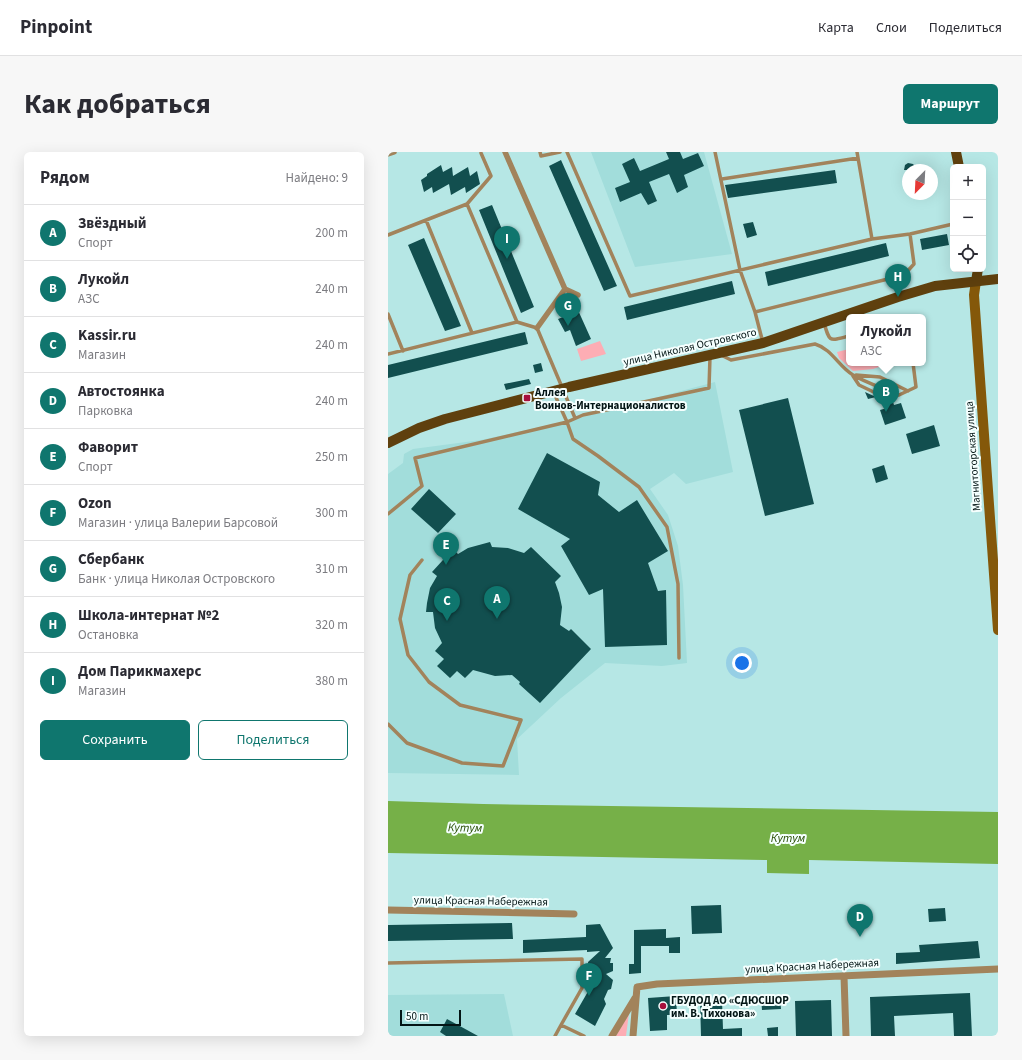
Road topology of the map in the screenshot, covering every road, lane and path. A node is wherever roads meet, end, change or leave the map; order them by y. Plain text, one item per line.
1 (394, 152) edge
2 (505, 152) edge
3 (540, 152) edge
4 (560, 152) edge
5 (567, 152) edge
6 (715, 152) edge
7 (857, 152) edge
8 (956, 152) edge
9 (482, 153) dead end
10 (388, 154) edge
11 (858, 158) junction
12 (958, 164) edge
13 (722, 179) junction
14 (467, 204) junction
15 (426, 220) junction
16 (950, 225) edge
17 (910, 234) junction
18 (388, 235) edge
19 (872, 239) junction
20 (740, 270) junction
21 (978, 272) edge
22 (998, 279) edge
23 (976, 281) junction
24 (566, 289) junction
25 (578, 295) dead end
26 (754, 312) junction
27 (388, 314) edge
28 (849, 314) edge
29 (846, 315) edge
30 (517, 322) junction
31 (824, 322) junction
32 (537, 328) junction
33 (472, 333) junction
34 (846, 336) edge
35 (763, 343) junction
36 (403, 351) junction
37 (388, 354) edge
38 (713, 354) junction
39 (913, 366) edge
40 (853, 375) junction
41 (558, 390) junction
42 (908, 391) junction
43 (900, 395) junction
44 (575, 418) junction
45 (567, 422) junction
46 (388, 443) edge
47 (388, 514) edge
48 (422, 560) dead end
49 (998, 630) edge
50 (679, 658) dead end
51 (388, 724) edge
52 (388, 910) edge
53 (574, 914) dead end
54 (388, 963) edge
55 (998, 969) edge
56 (844, 976) junction
57 (636, 996) junction
58 (562, 1024) junction
59 (555, 1036) edge
60 (584, 1036) edge
61 (613, 1036) edge
62 (633, 1036) edge
63 (846, 1036) edge

1 - 10 street
2 - 24 street
3 - 4 lane
5 - 20 lane
6 - 13 lane
7 - 11 lane
8 - 12 main road
9 - 14 lane
11 - 13 lane
11 - 19 lane
13 - 20 lane
14 - 15 lane
14 - 30 lane
15 - 18 lane
15 - 33 lane
16 - 17 lane
17 - 19 lane
17 - 26 lane
19 - 20 lane
20 - 26 lane
21 - 23 main road
22 - 23 main road, улица Николая Островского
23 - 28 main road, улица Николая Островского
23 - 49 main road, Магнитогорская улица
24 - 25 street
24 - 32 street
26 - 35 lane
27 - 36 lane
29 - 31 main road, улица Николая Островского
30 - 32 lane
30 - 33 lane
31 - 34 lane
31 - 35 main road, улица Николая Островского
32 - 41 lane
33 - 36 lane
35 - 38 main road, улица Николая Островского
36 - 37 lane
38 - 40 lane
38 - 41 main road, улица Николая Островского
38 - 44 lane
39 - 42 lane
40 - 42 lane
40 - 43 lane
40 - 43 lane
41 - 44 lane
41 - 45 lane
41 - 46 main road, улица Николая Островского
42 - 43 lane
44 - 45 lane
45 - 47 lane
45 - 50 lane
48 - 51 lane
52 - 53 street, улица Красная Набережная
54 - 58 lane
55 - 56 street, улица Красная Набережная
56 - 57 street, улица Красная Набережная
56 - 63 street
57 - 61 street
57 - 62 street
58 - 59 lane
58 - 60 lane

